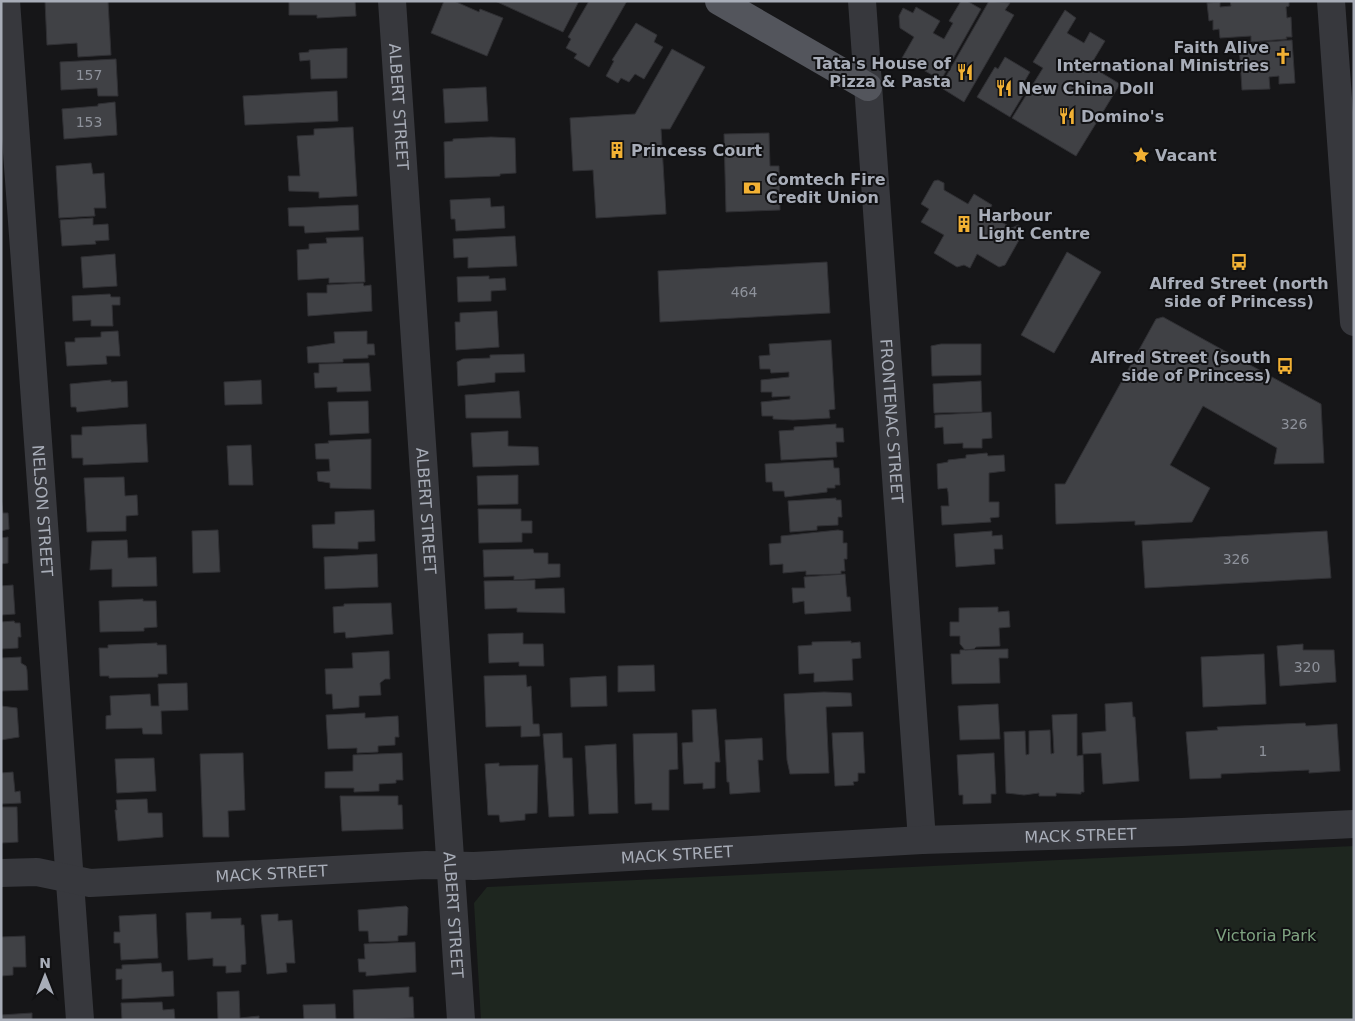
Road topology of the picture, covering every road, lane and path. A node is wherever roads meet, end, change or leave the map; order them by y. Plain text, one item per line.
1 (6, 1) edge
2 (392, 1) edge
3 (719, 1) edge
4 (862, 1) edge
5 (1331, 1) edge
6 (868, 87) junction
7 (1354, 322) edge
8 (1354, 824) edge
9 (922, 840) junction
10 (451, 866) junction
11 (1, 873) edge
12 (70, 879) junction
13 (80, 1020) edge
14 (461, 1020) edge

1 - 12 street, NELSON STREET
2 - 10 street, ALBERT STREET
3 - 6 main road
4 - 6 street, FRONTENAC STREET
5 - 7 street
6 - 9 street, FRONTENAC STREET
8 - 9 street, MACK STREET
9 - 10 street, MACK STREET
10 - 12 street, MACK STREET
10 - 14 street, ALBERT STREET
11 - 12 street, MACK STREET
12 - 13 street, NELSON STREET

